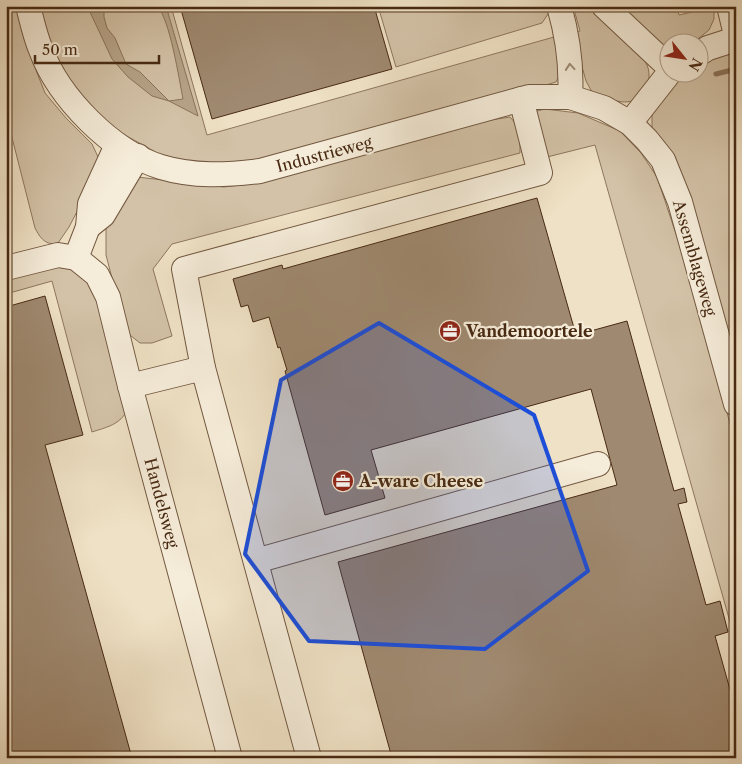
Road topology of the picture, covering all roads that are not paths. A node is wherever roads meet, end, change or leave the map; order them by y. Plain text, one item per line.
1 (28, 6) edge
2 (559, 6) edge
3 (604, 6) edge
4 (729, 6) edge
5 (736, 35) edge
6 (736, 39) edge
7 (710, 47) edge
8 (660, 59) edge
9 (662, 82) edge
10 (570, 98) junction
11 (521, 99) junction
12 (630, 123) junction
13 (117, 145) junction
14 (138, 156) junction
15 (88, 227) junction
16 (76, 258) junction
17 (6, 268) edge
18 (203, 368) junction
19 (130, 386) junction
20 (736, 404) edge
21 (598, 464) dead end
22 (256, 561) junction
23 (230, 758) edge
24 (309, 758) edge

1 - 13 street, Industrieweg
10 -> 2 street
3 - 8 street
4 - 5 street
6 - 7 street
9 - 12 street
10 - 11 street, Industrieweg
10 - 12 street, Industrieweg
11 - 14 street, Industrieweg
11 - 18 street
12 - 20 street, Assemblageweg
13 - 14 street, Industrieweg
13 - 15 street
14 - 15 street
15 - 16 street
16 - 17 street
16 - 19 street, Handelsweg
18 - 19 street
18 - 22 street
19 - 23 street, Handelsweg
21 - 22 street
22 - 24 street

